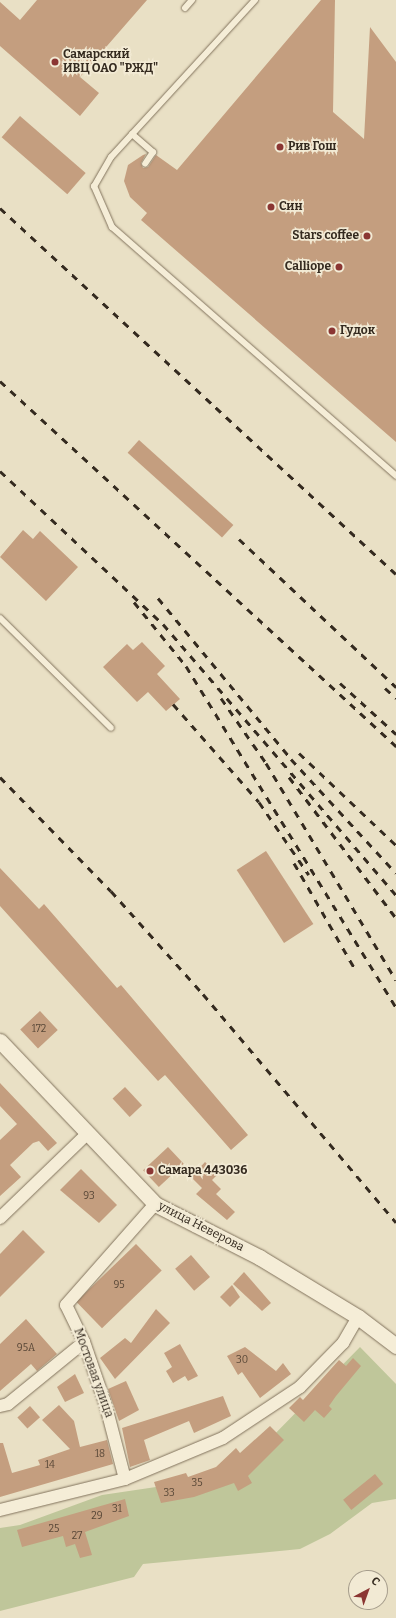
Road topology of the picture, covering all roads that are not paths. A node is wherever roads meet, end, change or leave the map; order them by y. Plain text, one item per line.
1 (192, 0) edge
2 (255, 0) edge
3 (185, 8) dead end
4 (132, 134) junction
5 (145, 164) dead end
6 (396, 476) edge
7 (0, 618) edge
8 (111, 728) dead end
9 (1, 1044) edge
10 (87, 1134) junction
11 (155, 1204) junction
12 (0, 1218) edge
13 (358, 1317) junction
14 (84, 1342) junction
15 (396, 1346) edge
16 (0, 1406) edge
17 (125, 1479) junction
18 (0, 1510) edge

1 - 3 lane
2 - 4 lane
4 - 5 lane
4 - 6 lane
7 - 8 lane
9 - 10 street, улица Неверова
10 - 11 street, улица Неверова
10 - 12 street
11 - 13 street, улица Неверова
11 - 14 street, Мостовая улица
13 - 15 street, улица Неверова
13 - 17 street
14 - 16 street
14 - 17 street, Мостовая улица
17 - 18 street

